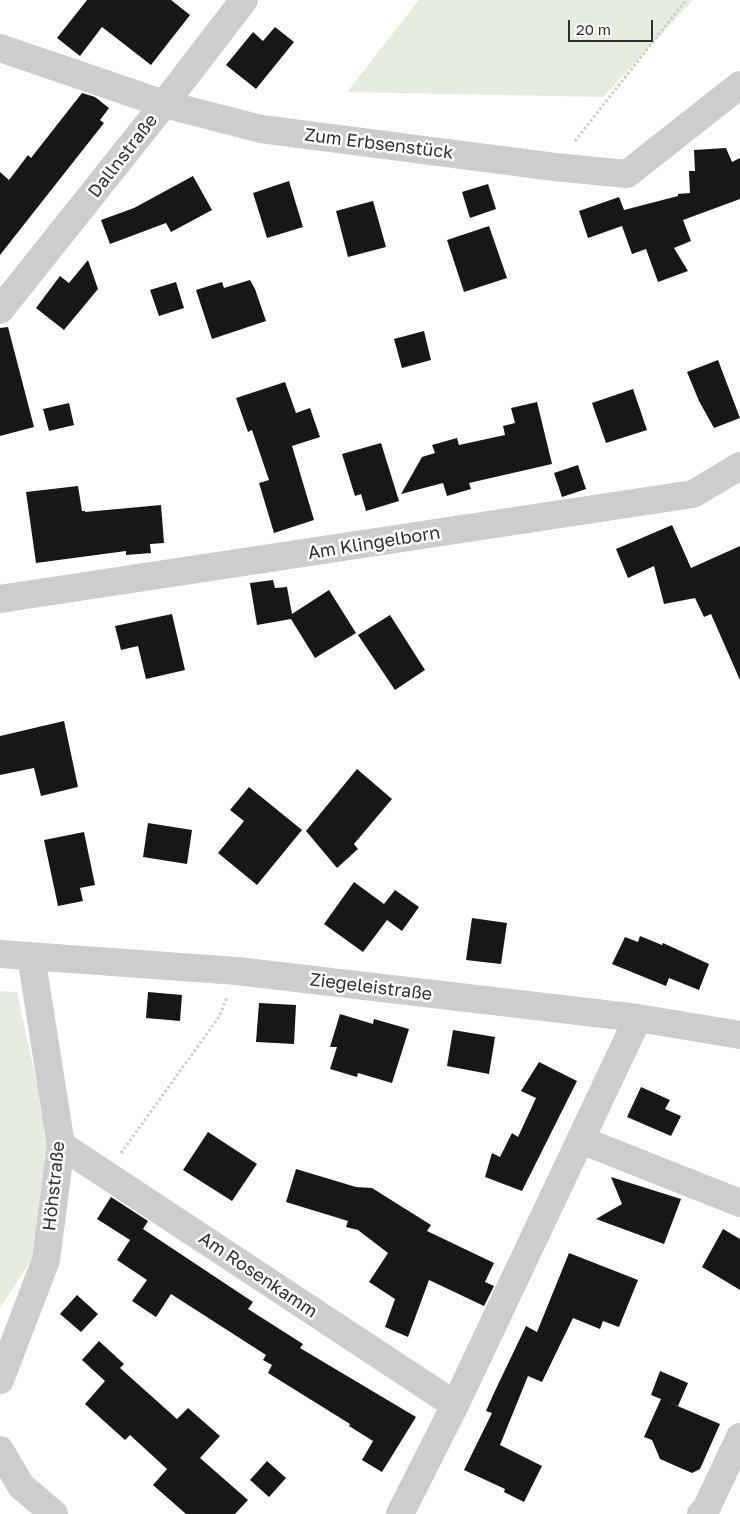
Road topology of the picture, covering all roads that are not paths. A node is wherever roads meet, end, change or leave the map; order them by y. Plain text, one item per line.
1 (244, 0) edge
2 (0, 48) edge
3 (740, 85) edge
4 (164, 104) junction
5 (0, 310) edge
6 (740, 466) edge
7 (0, 599) edge
8 (0, 954) edge
9 (31, 956) junction
10 (638, 1018) junction
11 (740, 1035) edge
12 (581, 1140) junction
13 (61, 1145) junction
14 (740, 1203) edge
15 (0, 1380) edge
16 (455, 1405) junction
17 (740, 1437) edge
18 (0, 1450) edge
19 (54, 1514) edge
20 (400, 1514) edge
21 (701, 1514) edge

1 - 4 street, Dallnstraße
2 - 4 street, Zum Erbsenstück
3 - 4 street, Zum Erbsenstück
4 - 5 street, Dallnstraße
6 - 7 street, Am Klingelborn
8 - 9 street, Ziegeleistraße
9 - 10 street, Ziegeleistraße
9 - 13 street, Höhstraße
10 - 11 street, Ziegeleistraße
10 - 12 street
12 - 14 street
12 - 16 street
13 - 15 street, Höhstraße
13 - 16 street, Am Rosenkamm
16 - 20 street
17 - 21 street
18 - 19 street

